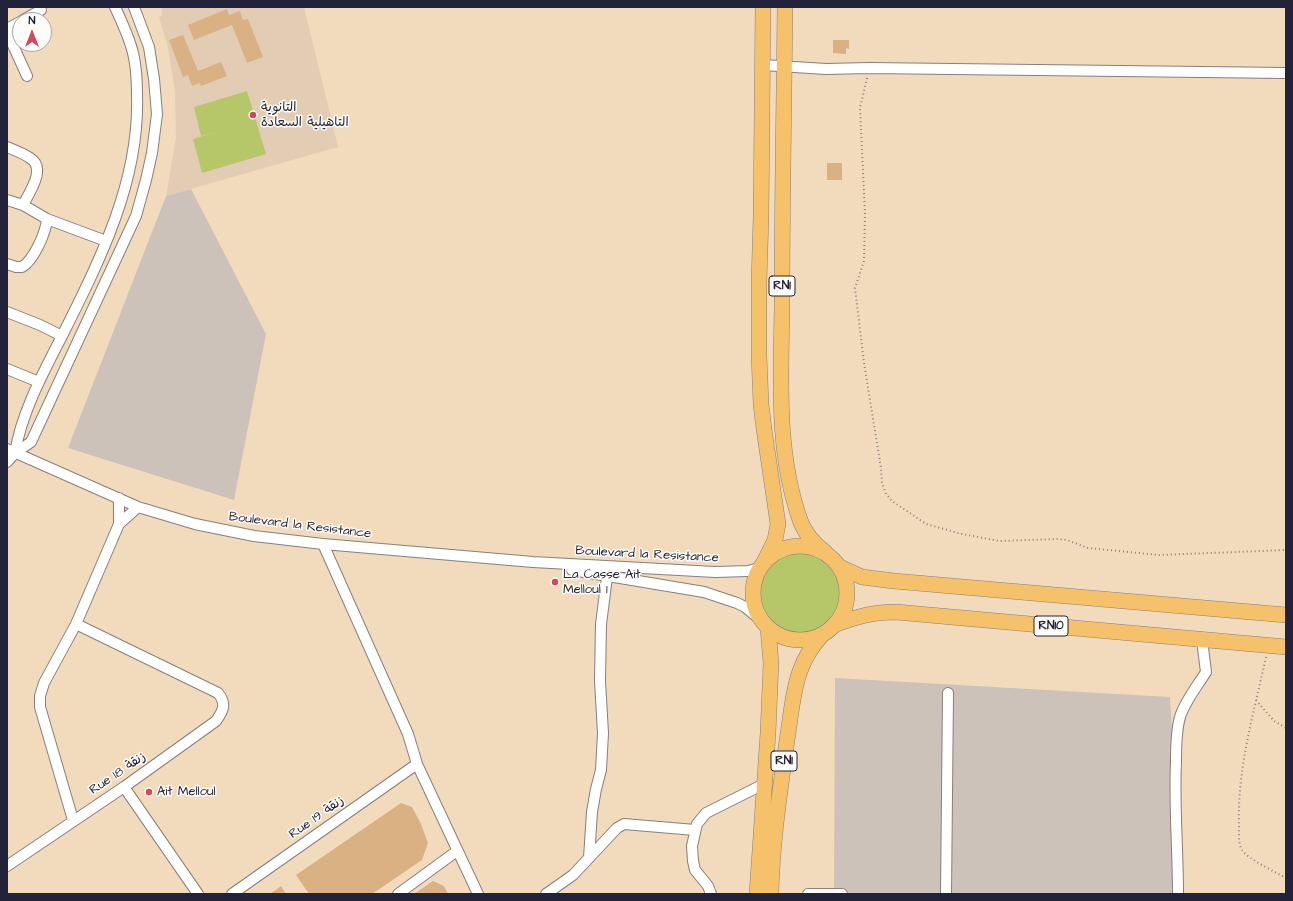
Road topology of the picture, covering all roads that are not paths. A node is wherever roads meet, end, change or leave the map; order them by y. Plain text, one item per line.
1 (115, 7) edge
2 (763, 7) edge
3 (785, 7) edge
4 (135, 9) edge
5 (41, 10) dead end
6 (37, 12) edge
7 (120, 17) junction
8 (7, 30) edge
9 (763, 65) junction
10 (784, 66) junction
11 (1286, 73) edge
12 (27, 76) dead end
13 (7, 147) edge
14 (7, 200) edge
15 (22, 205) junction
16 (47, 219) junction
17 (106, 241) junction
18 (7, 264) edge
19 (7, 312) edge
20 (62, 336) junction
21 (7, 369) edge
22 (39, 382) junction
23 (11, 451) edge
24 (7, 462) edge
25 (120, 498) junction
26 (138, 507) junction
27 (119, 524) junction
28 (323, 544) junction
29 (826, 553) junction
30 (533, 562) junction
31 (761, 566) junction
32 (840, 567) junction
33 (607, 576) junction
34 (1286, 615) edge
35 (76, 624) junction
36 (765, 624) junction
37 (834, 625) junction
38 (822, 635) junction
39 (1202, 640) junction
40 (1286, 647) edge
41 (948, 693) dead end
42 (417, 764) junction
43 (764, 784) junction
44 (124, 787) junction
45 (73, 820) junction
46 (695, 830) junction
47 (457, 851) junction
48 (589, 858) junction
49 (7, 866) edge
50 (198, 894) edge
51 (232, 894) edge
52 (398, 894) edge
53 (478, 894) edge
54 (546, 894) edge
55 (711, 894) edge
56 (757, 894) edge
57 (771, 894) edge
58 (808, 894) edge
59 (842, 894) edge
60 (946, 894) edge
61 (1178, 894) edge

1 - 7 street
2 - 9 highway, RN1
3 - 10 highway, RN1
4 - 7 street
4 - 23 street
5 - 6 street
7 - 17 street
8 - 12 street
9 - 10 street
9 - 31 highway, RN1
10 - 11 street
10 - 29 highway, RN1
13 - 15 street
14 - 15 street
15 - 16 street
16 - 17 street
16 - 18 street
17 - 20 street
19 - 20 street
20 - 22 street
21 - 22 street
22 - 23 street
23 - 24 street
23 - 25 street, Boulevard la Resistance
25 - 26 street, Boulevard la Resistance
25 - 27 street
26 - 27 street
26 - 28 street, Boulevard la Resistance
27 - 35 street
28 - 30 street, Boulevard la Resistance
28 - 42 street
29 - 31 highway, RN1
29 - 32 highway, RN1
30 - 31 street, Boulevard la Resistance
30 - 33 street, Boulevard la Resistance
31 - 36 highway, RN1
32 - 34 highway
32 - 37 highway, RN1
33 - 36 street, Boulevard la Resistance
33 - 48 street
35 - 44 street, Rue 18 زنقة
35 - 45 street
36 - 38 highway, RN1
36 - 43 highway, RN1
37 - 38 highway, RN1
37 - 39 highway, RN10
38 - 57 highway, RN1
39 - 40 highway, RN10
39 - 61 street
41 - 60 street
42 - 47 street
42 - 51 street, Rue 19 زنقة
43 - 46 street
43 - 56 highway, RN1
44 - 45 street, Rue 18 زنقة
44 - 50 street
45 - 49 street, Rue 18 زنقة
46 - 48 street
46 - 55 street
47 - 52 street
47 - 53 street
48 - 54 street
58 - 59 street

